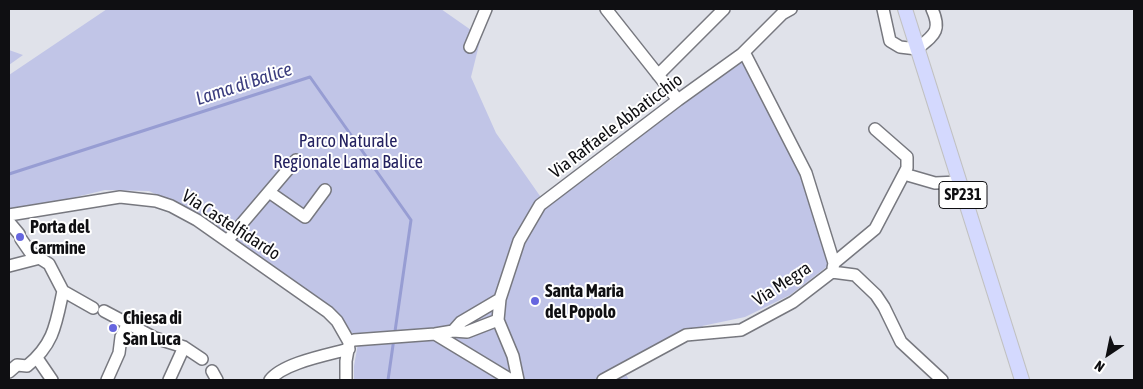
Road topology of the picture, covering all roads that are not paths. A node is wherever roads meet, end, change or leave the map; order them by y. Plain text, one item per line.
1 (486, 9) edge
2 (606, 9) edge
3 (724, 9) edge
4 (791, 9) edge
5 (883, 9) edge
6 (905, 9) edge
7 (932, 9) edge
8 (470, 47) dead end
9 (918, 49) junction
10 (744, 52) junction
11 (658, 75) junction
12 (678, 100) junction
13 (875, 129) dead end
14 (296, 160) dead end
15 (904, 174) junction
16 (959, 182) junction
17 (325, 190) dead end
18 (269, 192) junction
19 (9, 215) edge
20 (9, 222) edge
21 (227, 241) junction
22 (44, 261) junction
23 (9, 266) edge
24 (833, 267) junction
25 (64, 291) junction
26 (500, 299) junction
27 (92, 308) dead end
28 (104, 311) dead end
29 (498, 320) junction
30 (128, 323) junction
31 (453, 331) junction
32 (435, 334) junction
33 (351, 344) junction
34 (184, 347) junction
35 (37, 358) junction
36 (202, 358) dead end
37 (9, 372) edge
38 (622, 376) edge
39 (52, 380) edge
40 (107, 380) edge
41 (169, 380) edge
42 (270, 380) edge
43 (346, 380) edge
44 (511, 380) edge
45 (518, 380) edge
46 (603, 380) edge
47 (942, 380) edge
48 (1022, 380) edge

1 - 8 street
2 - 11 street
3 - 11 street
4 - 10 street, Via Raffaele Abbaticchio
5 - 9 street
6 - 9 main road, SP231
7 - 9 street
9 - 16 main road, SP231
10 - 12 street, Via Raffaele Abbaticchio
10 - 24 street
11 - 12 street
12 - 26 street, Via Raffaele Abbaticchio
13 - 15 street
14 - 18 street
15 - 16 street
15 - 24 street
16 - 48 main road, SP231
17 - 18 street
18 - 21 street
19 - 21 street, Via Castelfidardo
20 - 22 street
21 - 33 street, Via Castelfidardo
22 - 23 street
22 - 25 street
24 - 38 street, Via Megra
24 - 47 street, Via Megra
25 - 27 street
25 - 35 street
26 - 29 street, Via Raffaele Abbaticchio
26 - 31 street
28 - 30 street
29 - 31 street
29 - 45 street
30 - 34 street
30 - 40 street
31 - 32 street
32 - 33 street
32 - 44 street
33 - 42 street
33 - 43 street
34 - 36 street
34 - 41 street
35 - 37 street
35 - 39 street
38 - 46 street, Via Megra

